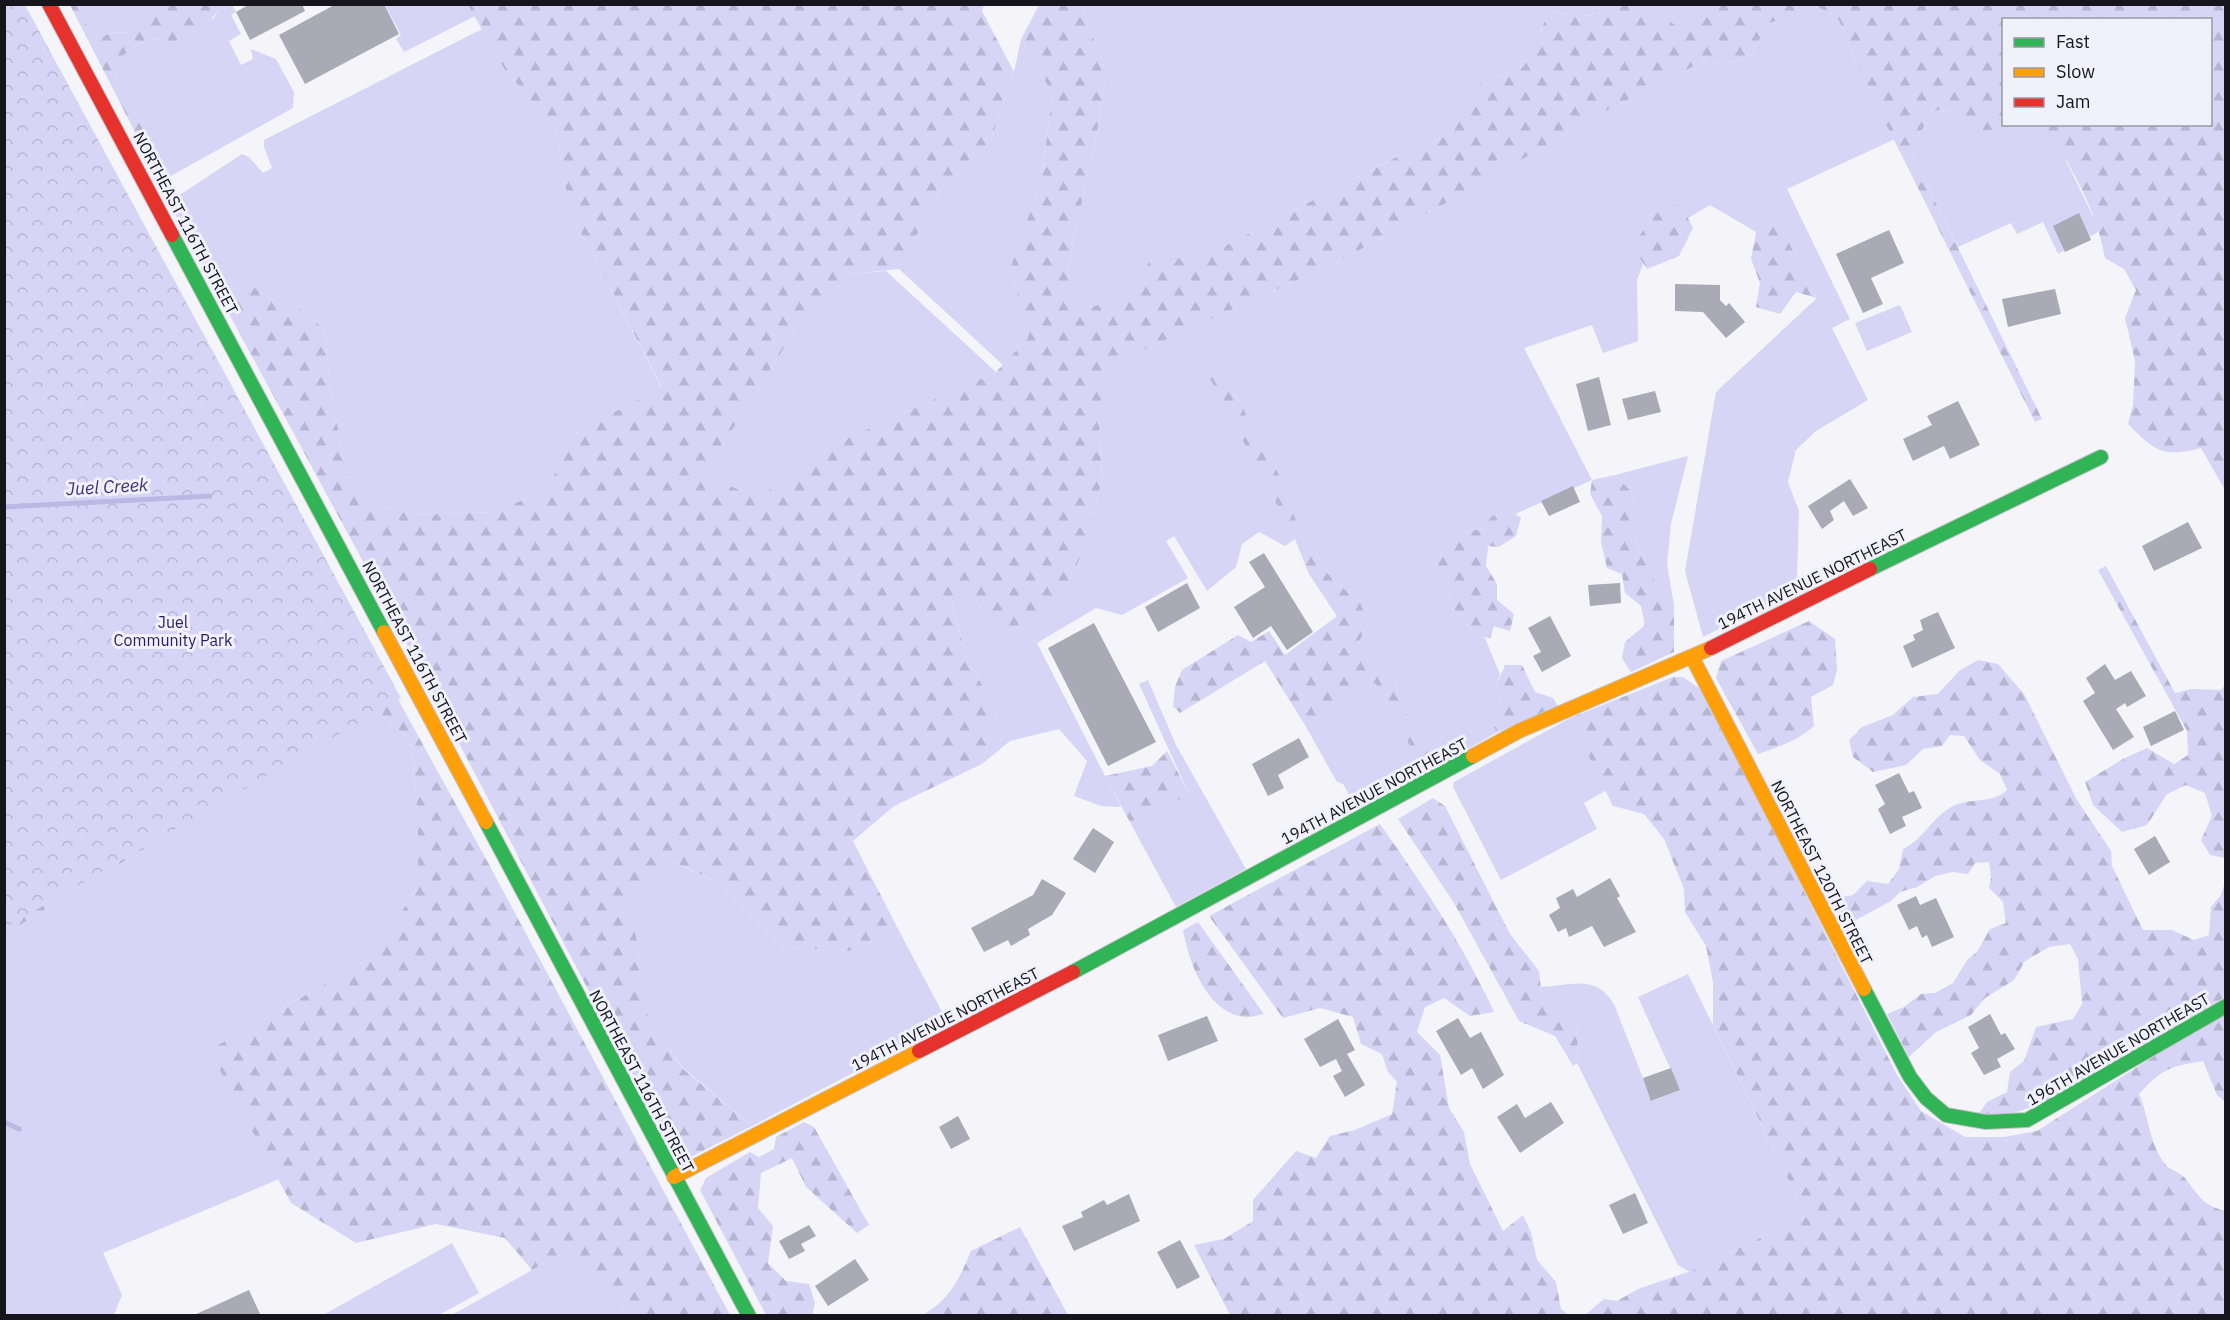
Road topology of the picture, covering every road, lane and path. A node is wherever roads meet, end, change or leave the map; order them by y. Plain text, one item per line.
1 (49, 4) edge
2 (2101, 457) dead end
3 (1692, 657) junction
4 (2226, 1006) edge
5 (1926, 1100) joint
6 (674, 1177) junction
7 (749, 1316) edge

1 - 6 street, NORTHEAST 116TH STREET
2 - 3 street, 194TH AVENUE NORTHEAST
3 - 5 street, NORTHEAST 120TH STREET
3 - 6 street, 194TH AVENUE NORTHEAST
4 - 5 street, 196TH AVENUE NORTHEAST
6 - 7 street, NORTHEAST 116TH STREET

